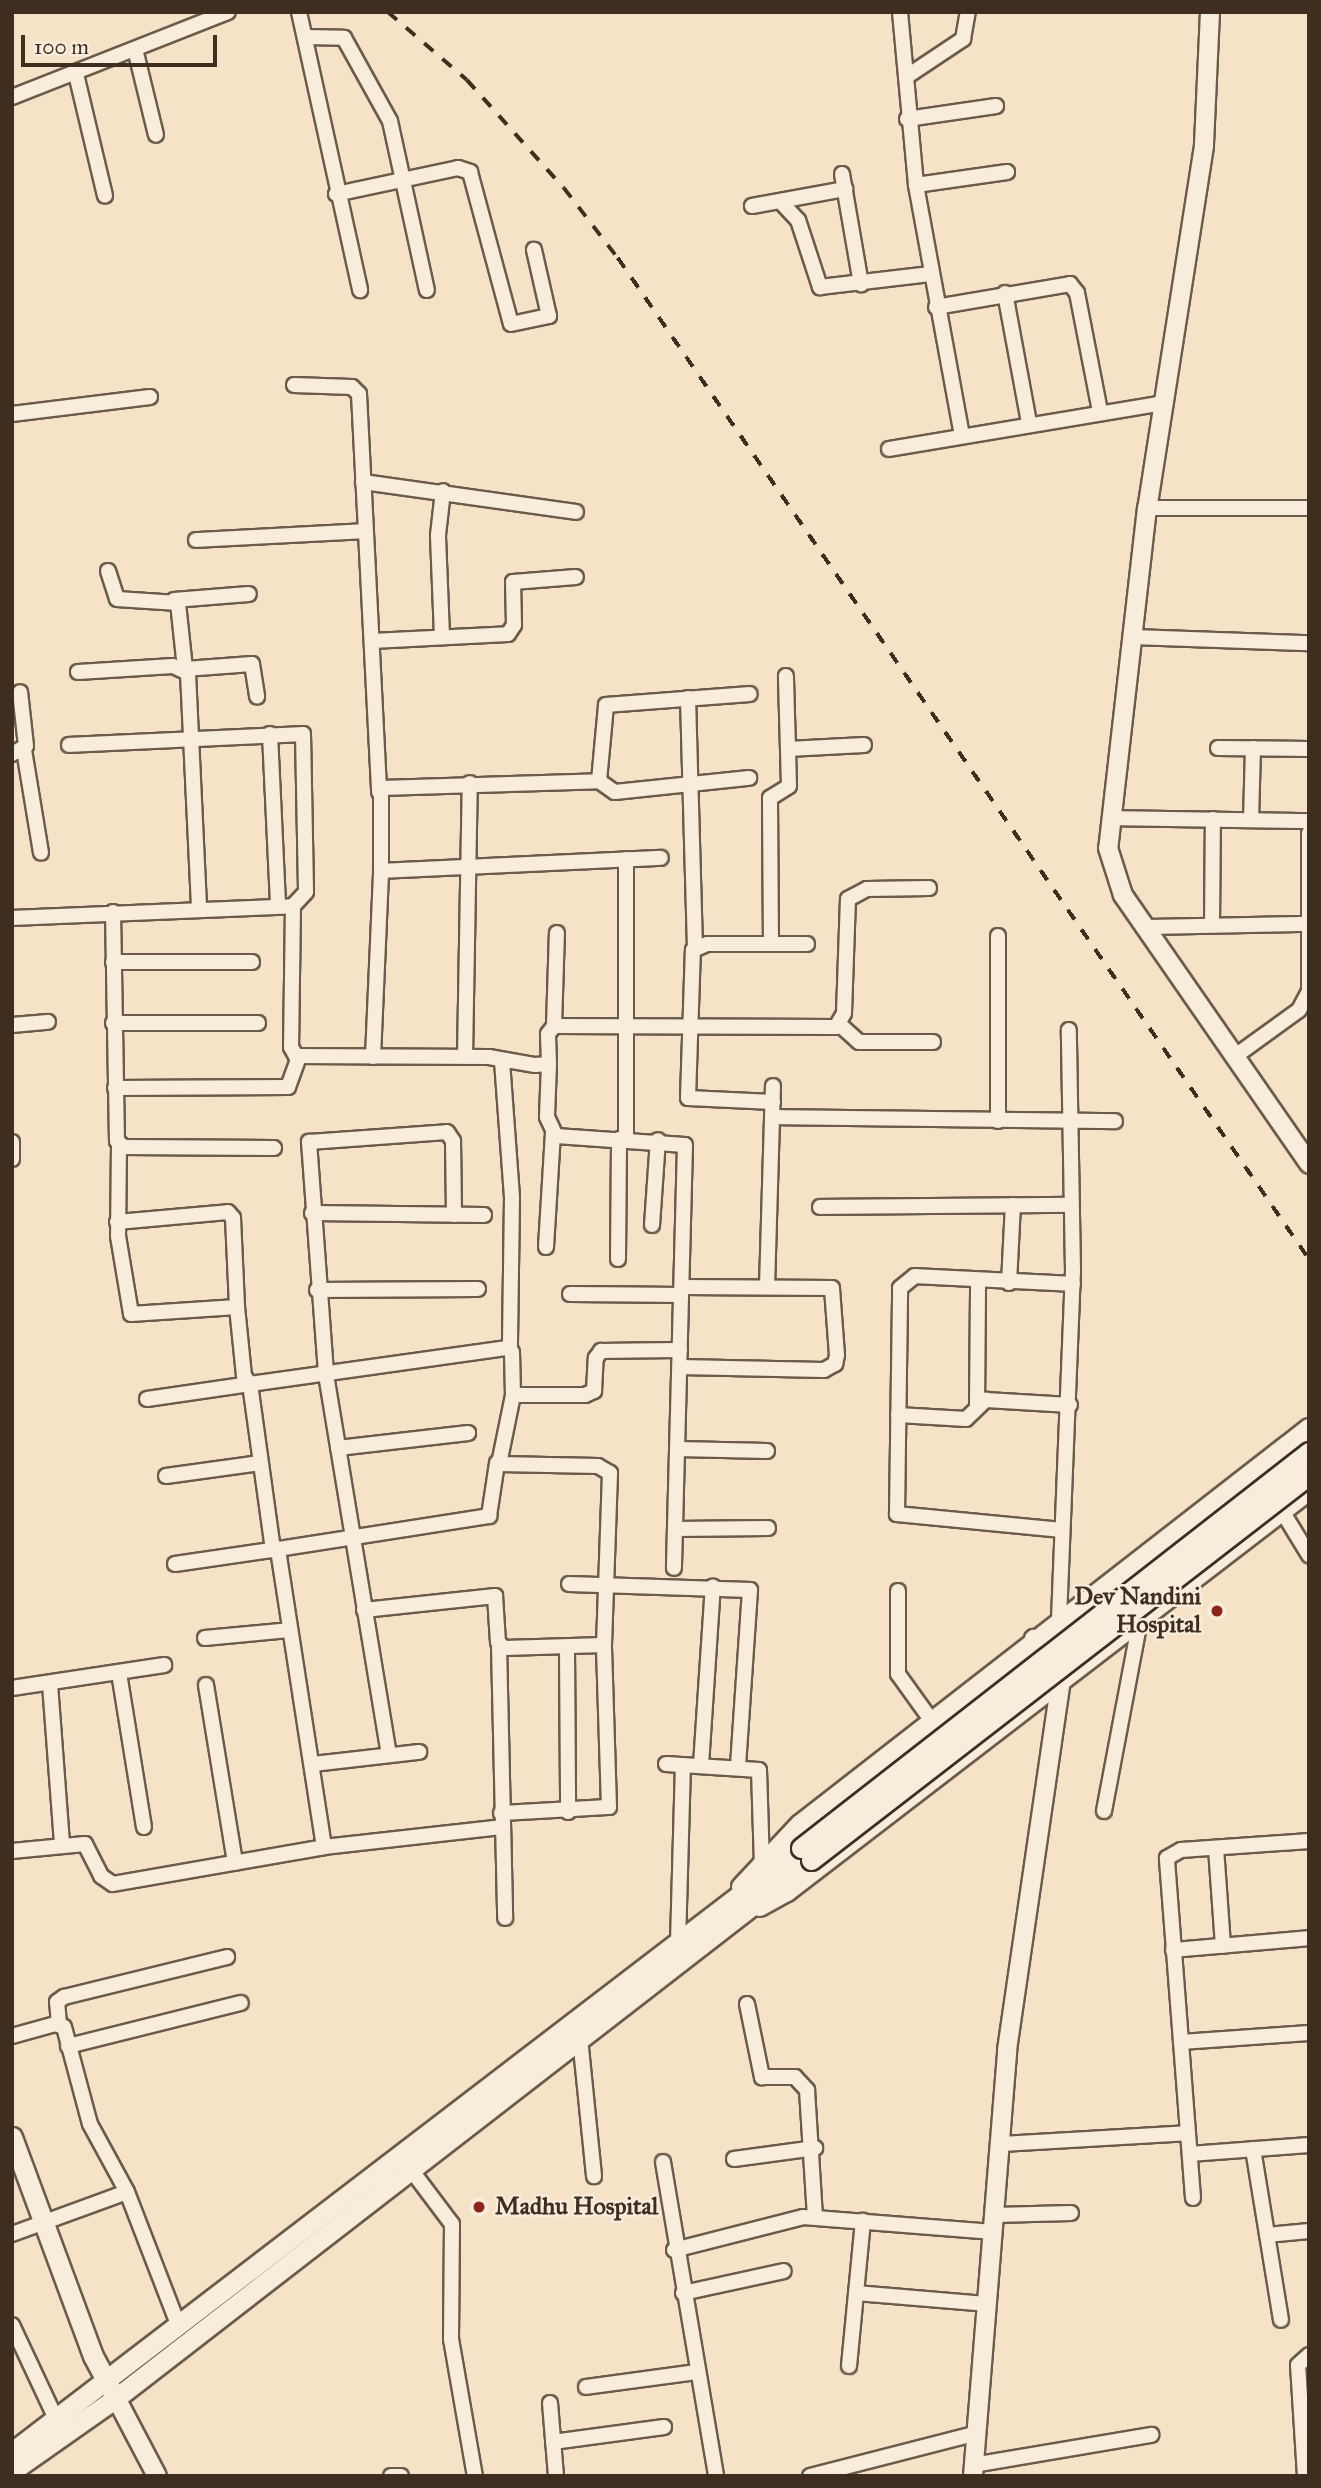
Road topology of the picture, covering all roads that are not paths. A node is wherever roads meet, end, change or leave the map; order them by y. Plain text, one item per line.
1 (228, 12) edge
2 (299, 12) edge
3 (900, 12) edge
4 (968, 12) edge
5 (1210, 12) edge
6 (304, 37) junction
7 (136, 53) junction
8 (76, 75) junction
9 (906, 77) junction
10 (12, 97) edge
11 (996, 106) dead end
12 (907, 119) junction
13 (156, 135) dead end
14 (1007, 172) dead end
15 (842, 174) dead end
16 (404, 180) junction
17 (916, 185) junction
18 (845, 189) junction
19 (336, 194) junction
20 (105, 195) dead end
21 (780, 201) junction
22 (752, 206) dead end
23 (534, 250) dead end
24 (930, 274) junction
25 (862, 284) junction
26 (360, 290) dead end
27 (428, 290) dead end
28 (1005, 293) junction
29 (936, 307) junction
30 (294, 385) dead end
31 (150, 397) dead end
32 (1165, 403) junction
33 (1100, 411) junction
34 (12, 414) edge
35 (1029, 423) junction
36 (961, 436) junction
37 (889, 449) dead end
38 (363, 482) junction
39 (443, 491) junction
40 (1147, 508) junction
41 (1309, 508) edge
42 (576, 512) dead end
43 (365, 531) junction
44 (196, 540) dead end
45 (108, 571) dead end
46 (576, 577) dead end
47 (249, 594) dead end
48 (174, 600) junction
49 (442, 636) junction
50 (1133, 638) junction
51 (372, 641) junction
52 (1309, 643) edge
53 (186, 668) junction
54 (78, 672) dead end
55 (786, 676) dead end
56 (20, 692) dead end
57 (750, 695) dead end
58 (257, 697) dead end
59 (688, 698) junction
60 (270, 734) junction
61 (193, 739) junction
62 (69, 745) dead end
63 (864, 745) dead end
64 (1218, 748) dead end
65 (1253, 748) junction
66 (788, 749) junction
67 (1309, 749) edge
68 (18, 752) edge
69 (749, 778) dead end
70 (599, 781) junction
71 (470, 783) junction
72 (690, 783) junction
73 (379, 792) junction
74 (1111, 817) junction
75 (1213, 819) junction
76 (1251, 820) junction
77 (1309, 821) edge
78 (1309, 832) edge
79 (41, 853) dead end
80 (626, 859) junction
81 (661, 859) dead end
82 (467, 867) junction
83 (381, 871) junction
84 (929, 888) dead end
85 (285, 905) junction
86 (199, 907) junction
87 (113, 912) junction
88 (12, 918) edge
89 (1305, 924) junction
90 (1212, 925) junction
91 (1143, 927) junction
92 (557, 933) dead end
93 (998, 936) dead end
94 (771, 944) junction
95 (807, 944) dead end
96 (695, 947) junction
97 (1308, 947) edge
98 (113, 962) junction
99 (252, 962) dead end
100 (1309, 990) edge
101 (48, 1021) dead end
102 (113, 1023) junction
103 (258, 1023) dead end
104 (839, 1024) junction
105 (12, 1025) edge
106 (554, 1026) junction
107 (628, 1026) junction
108 (690, 1026) junction
109 (1069, 1030) dead end
110 (933, 1042) dead end
111 (299, 1057) junction
112 (373, 1057) junction
113 (465, 1057) junction
114 (1234, 1057) junction
115 (502, 1061) junction
116 (549, 1065) junction
117 (773, 1086) dead end
118 (115, 1088) junction
119 (772, 1110) junction
120 (998, 1121) junction
121 (1070, 1121) junction
122 (1115, 1121) dead end
123 (553, 1133) junction
124 (622, 1139) junction
125 (658, 1140) junction
126 (12, 1142) edge
127 (120, 1144) junction
128 (274, 1148) dead end
129 (12, 1159) edge
130 (1309, 1164) edge
131 (1013, 1205) junction
132 (1071, 1205) junction
133 (820, 1207) dead end
134 (312, 1213) junction
135 (454, 1215) junction
136 (484, 1215) dead end
137 (117, 1222) junction
138 (652, 1224) dead end
139 (546, 1247) dead end
140 (618, 1259) dead end
141 (978, 1281) junction
142 (1009, 1283) junction
143 (1073, 1284) junction
144 (767, 1287) junction
145 (478, 1289) dead end
146 (317, 1290) junction
147 (682, 1291) junction
148 (570, 1294) dead end
149 (237, 1307) junction
150 (510, 1349) junction
151 (680, 1350) junction
152 (680, 1367) junction
153 (326, 1373) junction
154 (250, 1384) junction
155 (513, 1395) junction
156 (147, 1399) dead end
157 (1070, 1405) junction
158 (977, 1406) junction
159 (898, 1415) junction
160 (1309, 1428) edge
161 (468, 1433) dead end
162 (338, 1448) junction
163 (678, 1448) junction
164 (768, 1451) dead end
165 (1309, 1452) edge
166 (260, 1463) junction
167 (497, 1463) junction
168 (1309, 1475) edge
169 (166, 1476) dead end
170 (1309, 1491) edge
171 (1282, 1511) junction
172 (768, 1528) dead end
173 (675, 1529) junction
174 (1062, 1530) junction
175 (351, 1536) junction
176 (275, 1549) junction
177 (1309, 1555) edge
178 (175, 1564) dead end
179 (674, 1569) dead end
180 (569, 1584) dead end
181 (607, 1584) junction
182 (713, 1586) junction
183 (898, 1591) dead end
184 (364, 1610) junction
185 (1059, 1619) junction
186 (1140, 1621) junction
187 (289, 1630) junction
188 (205, 1638) dead end
189 (1034, 1639) junction
190 (499, 1645) junction
191 (604, 1645) junction
192 (567, 1649) junction
193 (164, 1665) dead end
194 (119, 1674) junction
195 (1061, 1682) junction
196 (50, 1684) junction
197 (206, 1685) dead end
198 (12, 1688) edge
199 (932, 1720) junction
200 (419, 1752) dead end
201 (389, 1755) junction
202 (313, 1764) junction
203 (666, 1764) dead end
204 (683, 1765) junction
205 (701, 1765) junction
206 (738, 1766) junction
207 (1104, 1811) dead end
208 (568, 1812) junction
209 (501, 1820) junction
210 (144, 1827) dead end
211 (1309, 1841) edge
212 (62, 1845) junction
213 (324, 1847) junction
214 (1216, 1848) junction
215 (12, 1851) edge
216 (806, 1854) junction
217 (235, 1863) junction
218 (762, 1864) junction
219 (505, 1918) dead end
220 (721, 1920) junction
221 (1309, 1938) edge
222 (678, 1943) junction
223 (1223, 1946) junction
224 (1173, 1950) junction
225 (227, 1958) dead end
226 (655, 1971) junction
227 (241, 2003) dead end
228 (747, 2004) dead end
229 (58, 2024) junction
230 (575, 2032) junction
231 (1309, 2033) edge
232 (12, 2036) edge
233 (1181, 2042) junction
234 (68, 2046) junction
235 (1188, 2133) junction
236 (12, 2137) edge
237 (1000, 2144) junction
238 (1309, 2145) edge
239 (815, 2148) junction
240 (1254, 2149) junction
241 (1190, 2154) junction
242 (734, 2159) dead end
243 (663, 2162) dead end
244 (406, 2163) junction
245 (594, 2176) dead end
246 (127, 2192) junction
247 (1193, 2198) dead end
248 (1071, 2213) dead end
249 (815, 2217) junction
250 (863, 2221) junction
251 (994, 2224) junction
252 (45, 2225) junction
253 (1309, 2231) edge
254 (12, 2234) edge
255 (1267, 2235) junction
256 (293, 2250) junction
257 (674, 2250) junction
258 (784, 2271) dead end
259 (682, 2293) junction
260 (856, 2293) junction
261 (986, 2304) junction
262 (1281, 2320) dead end
263 (179, 2327) junction
264 (14, 2330) edge
265 (1309, 2356) edge
266 (849, 2366) dead end
267 (697, 2372) junction
268 (586, 2387) dead end
269 (111, 2390) junction
270 (550, 2403) dead end
271 (57, 2421) junction
272 (664, 2427) dead end
273 (974, 2434) junction
274 (1151, 2435) dead end
275 (553, 2442) junction
276 (12, 2452) edge
277 (12, 2470) edge
278 (973, 2470) edge
279 (157, 2476) edge
280 (391, 2476) edge
281 (401, 2476) edge
282 (475, 2476) edge
283 (556, 2476) edge
284 (716, 2476) edge
285 (810, 2476) edge
286 (1305, 2476) edge

1 - 7 street
2 - 6 street
3 - 9 street
4 - 9 street
5 - 32 street
6 - 16 street
6 - 19 street
7 - 8 street
7 - 13 street
8 - 10 street
8 - 20 street
9 - 12 street
11 - 12 street
12 - 17 street
14 - 17 street
15 - 18 street
16 - 19 street
16 - 23 street
16 - 27 street
17 - 24 street
18 - 21 street
18 - 25 street
19 - 26 street
21 - 22 street
21 - 25 street
24 - 25 street
24 - 29 street
28 - 29 street
28 - 33 street
28 - 35 street
29 - 36 street
30 - 38 street
31 - 34 street
32 - 33 street
32 - 40 street
33 - 35 street
35 - 36 street
36 - 37 street
38 - 39 street
38 - 43 street
39 - 42 street
39 - 49 street
40 - 41 street
40 - 50 street
43 - 44 street
43 - 51 street
45 - 48 street
46 - 49 street
47 - 48 street
48 - 53 street
49 - 51 street
50 - 52 street
50 - 74 street
51 - 73 street
53 - 54 street
53 - 58 street
53 - 61 street
55 - 66 street
56 - 68 street
57 - 59 street
59 - 70 street
59 - 72 street
60 - 61 street
60 - 85 street
60 - 85 street
61 - 62 street
61 - 86 street
63 - 66 street
64 - 65 street
65 - 67 street
65 - 76 street
66 - 94 street
68 - 79 street
69 - 72 street
70 - 71 street
70 - 72 street
71 - 73 street
71 - 82 street
72 - 96 street
73 - 83 street
74 - 75 street
74 - 91 street
75 - 76 street
75 - 90 street
76 - 77 street
78 - 89 street
80 - 81 street
80 - 82 street
80 - 107 street
82 - 83 street
82 - 113 street
83 - 112 street
84 - 104 street
85 - 86 street
85 - 111 street
86 - 87 street
87 - 88 street
87 - 98 street
89 - 90 street
89 - 97 street
90 - 91 street
91 - 114 street
92 - 106 street
93 - 120 street
94 - 95 street
94 - 96 street
96 - 108 street
97 - 100 street
98 - 99 street
98 - 102 street
100 - 114 street
101 - 105 street
102 - 103 street
102 - 118 street
104 - 108 street
104 - 110 street
106 - 107 street
106 - 116 street
107 - 108 street
107 - 124 street
108 - 119 street
109 - 121 street
111 - 112 street
111 - 118 street
112 - 113 street
113 - 115 street
114 - 130 street
115 - 116 street
115 - 150 street
116 - 123 street
117 - 119 street
118 - 127 street
119 - 120 street
119 - 144 street
120 - 121 street
121 - 122 street
121 - 132 street
123 - 124 street
123 - 139 street
124 - 125 street
124 - 140 street
125 - 138 street
125 - 147 street
126 - 129 street
127 - 128 street
127 - 137 street
131 - 132 street
131 - 133 street
131 - 142 street
132 - 143 street
134 - 135 street
134 - 135 street
134 - 146 street
135 - 136 street
137 - 149 street
137 - 149 street
141 - 142 street
141 - 158 street
141 - 159 street
142 - 143 street
143 - 157 street
144 - 147 street
144 - 152 street
145 - 146 street
146 - 153 street
147 - 148 street
147 - 151 street
149 - 154 street
150 - 153 street
150 - 155 street
151 - 152 street
151 - 155 street
152 - 163 street
153 - 154 street
153 - 162 street
154 - 156 street
154 - 166 street
155 - 167 street
157 - 158 street
157 - 174 street
158 - 159 street
159 - 174 street
160 - 185 street
161 - 162 street
162 - 175 street
163 - 164 street
163 - 173 street
165 - 216 main road, bridge
166 - 169 street
166 - 176 street
167 - 175 street
167 - 181 street
168 - 216 main road, bridge
170 - 171 street
171 - 177 street
171 - 186 street
172 - 173 street
173 - 179 street
174 - 185 street
175 - 176 street
175 - 184 street
176 - 178 street
176 - 187 street
180 - 181 street
181 - 182 street
181 - 191 street
182 - 205 street
182 - 206 street
183 - 199 street
184 - 190 street
184 - 201 street
185 - 189 street
186 - 195 street
186 - 207 street
187 - 188 street
187 - 202 street
189 - 195 street
189 - 199 street
190 - 192 street
190 - 209 street
191 - 192 street
191 - 208 street
192 - 208 street
193 - 194 street
194 - 196 street
194 - 210 street
195 - 220 street
195 - 237 street
196 - 198 street
196 - 212 street
197 - 217 street
199 - 218 street
200 - 201 street
201 - 202 street
202 - 213 street
203 - 204 street
204 - 205 street
204 - 222 street
205 - 206 street
206 - 218 street
208 - 209 street
209 - 213 street
209 - 219 street
211 - 214 street
212 - 215 street
212 - 217 street
213 - 217 street
214 - 223 street
214 - 224 street
216 - 220 main road
218 - 220 street
220 - 222 main road
220 - 226 main road
221 - 223 street
222 - 226 main road
223 - 224 street
224 - 233 street
225 - 229 street
226 - 230 main road
227 - 234 street
228 - 239 street
229 - 232 street
229 - 234 street
230 - 244 main road
230 - 245 street
231 - 233 street
233 - 235 street
234 - 246 street
235 - 237 street
235 - 241 street
236 - 252 main road
237 - 251 street
238 - 240 street
239 - 242 street
239 - 249 street
240 - 241 street
240 - 255 street
241 - 247 street
243 - 257 street
244 - 256 main road
244 - 282 street
246 - 252 street
246 - 263 street
248 - 251 street
249 - 250 street
249 - 257 street
250 - 251 street
250 - 260 street
251 - 261 street
252 - 254 street
252 - 269 main road
253 - 255 street
255 - 262 street
256 - 263 main road
256 - 269 main road
257 - 259 street
258 - 259 street
259 - 267 street
260 - 261 street
260 - 266 street
261 - 273 street
263 - 269 main road
264 - 271 street
265 - 286 street
267 - 268 street
267 - 284 street
269 - 271 main road
269 - 277 main road
269 - 279 street
270 - 275 street
271 - 276 main road
272 - 275 street
273 - 278 street
273 - 285 street
274 - 278 street
275 - 283 street
280 - 281 street

